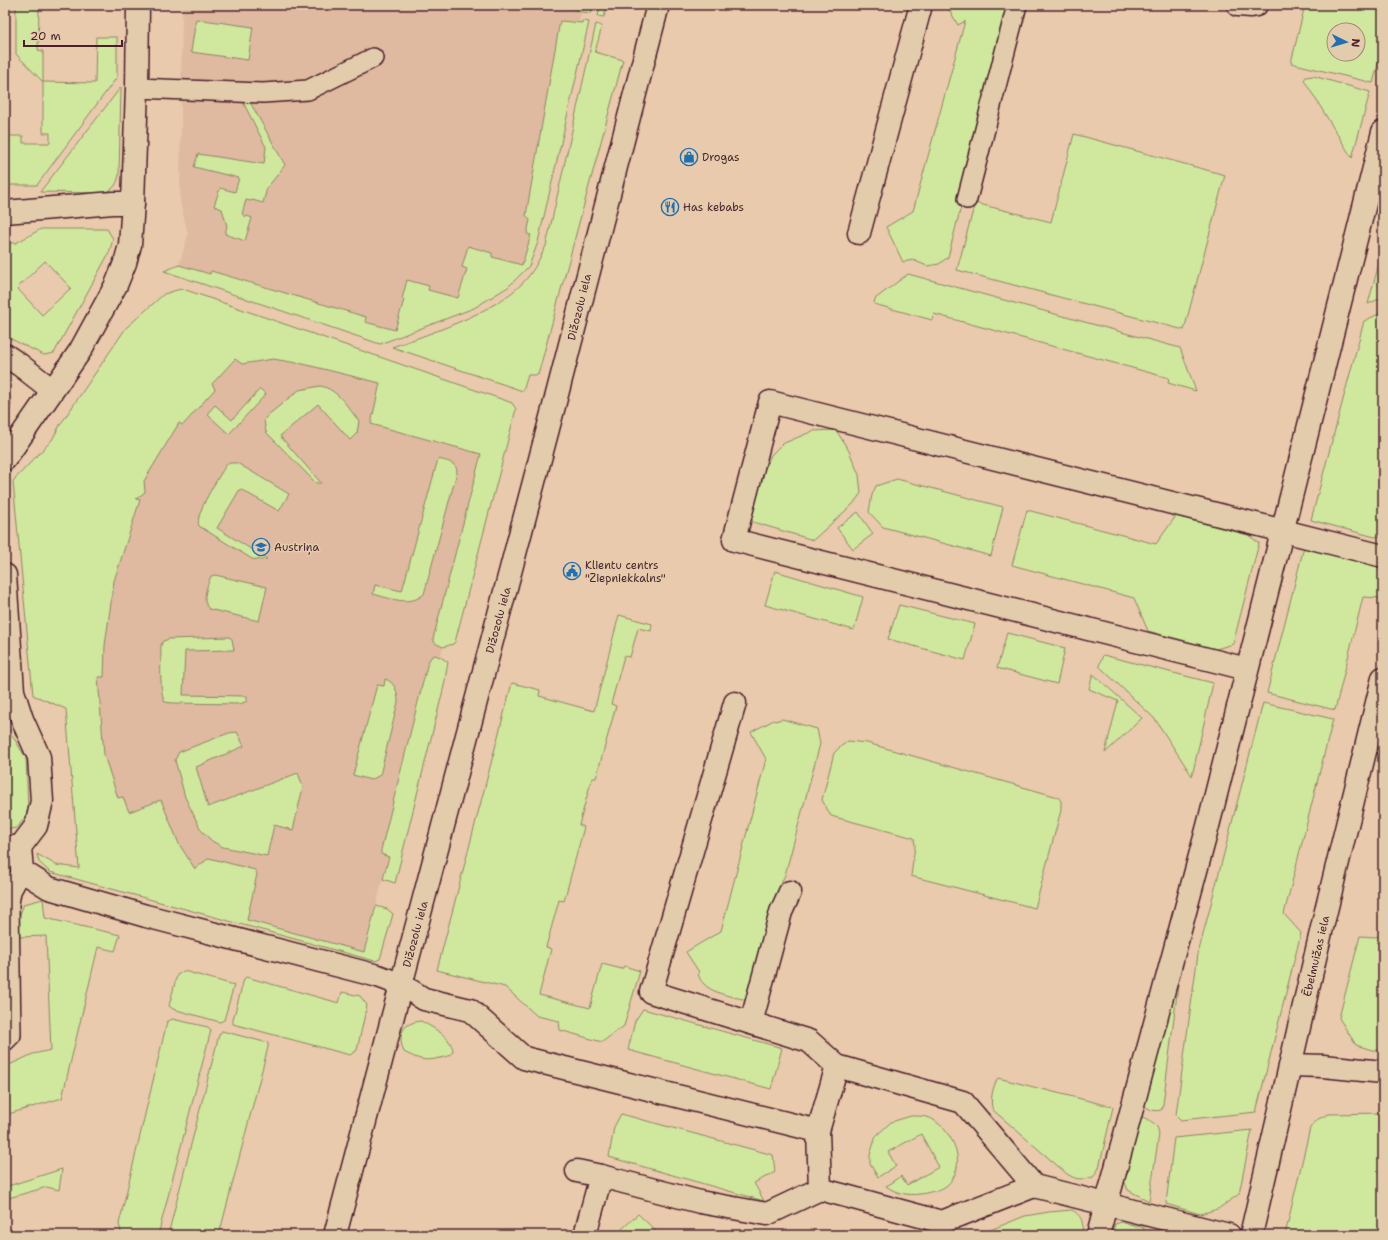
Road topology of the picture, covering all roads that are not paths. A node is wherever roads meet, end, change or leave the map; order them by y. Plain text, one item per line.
1 (138, 5) edge
2 (658, 5) edge
3 (921, 5) edge
4 (1017, 5) edge
5 (1238, 5) edge
6 (1256, 5) edge
7 (374, 58) dead end
8 (137, 88) junction
9 (1383, 132) edge
10 (967, 199) dead end
11 (133, 203) junction
12 (5, 212) edge
13 (859, 233) dead end
14 (5, 355) edge
15 (52, 390) junction
16 (5, 459) edge
17 (1282, 530) junction
18 (1383, 556) edge
19 (5, 575) edge
20 (1247, 669) junction
21 (1383, 678) edge
22 (735, 703) dead end
23 (12, 847) edge
24 (22, 871) junction
25 (790, 892) dead end
26 (402, 985) junction
27 (751, 1023) junction
28 (5, 1041) edge
29 (1291, 1065) junction
30 (837, 1066) junction
31 (1383, 1072) edge
32 (818, 1131) junction
33 (576, 1171) dead end
34 (601, 1176) junction
35 (1034, 1186) junction
36 (820, 1189) junction
37 (1106, 1204) junction
38 (335, 1235) edge
39 (585, 1235) edge
40 (1098, 1235) edge
41 (1229, 1235) edge
42 (1251, 1235) edge

1 - 8 street
2 - 26 street, Dižozolu iela
3 - 13 street
4 - 10 lane
5 - 6 street
7 - 8 lane
8 - 11 street
9 - 17 street
11 - 12 street
11 - 15 street
14 - 15 street
15 - 16 street
17 - 18 street
17 - 20 street
17 - 20 street
19 - 23 street
20 - 37 street
21 - 29 street, Ēbelmuižas iela
22 - 27 street
23 - 24 street
24 - 26 street
24 - 28 lane
25 - 27 street
26 - 32 street
26 - 38 street, Dižozolu iela
27 - 30 street
29 - 31 street
29 - 42 street, Ēbelmuižas iela
30 - 32 street
30 - 35 street
32 - 36 street
33 - 34 street
34 - 36 street
34 - 39 street
35 - 36 street
35 - 37 street
37 - 40 street
37 - 41 street

